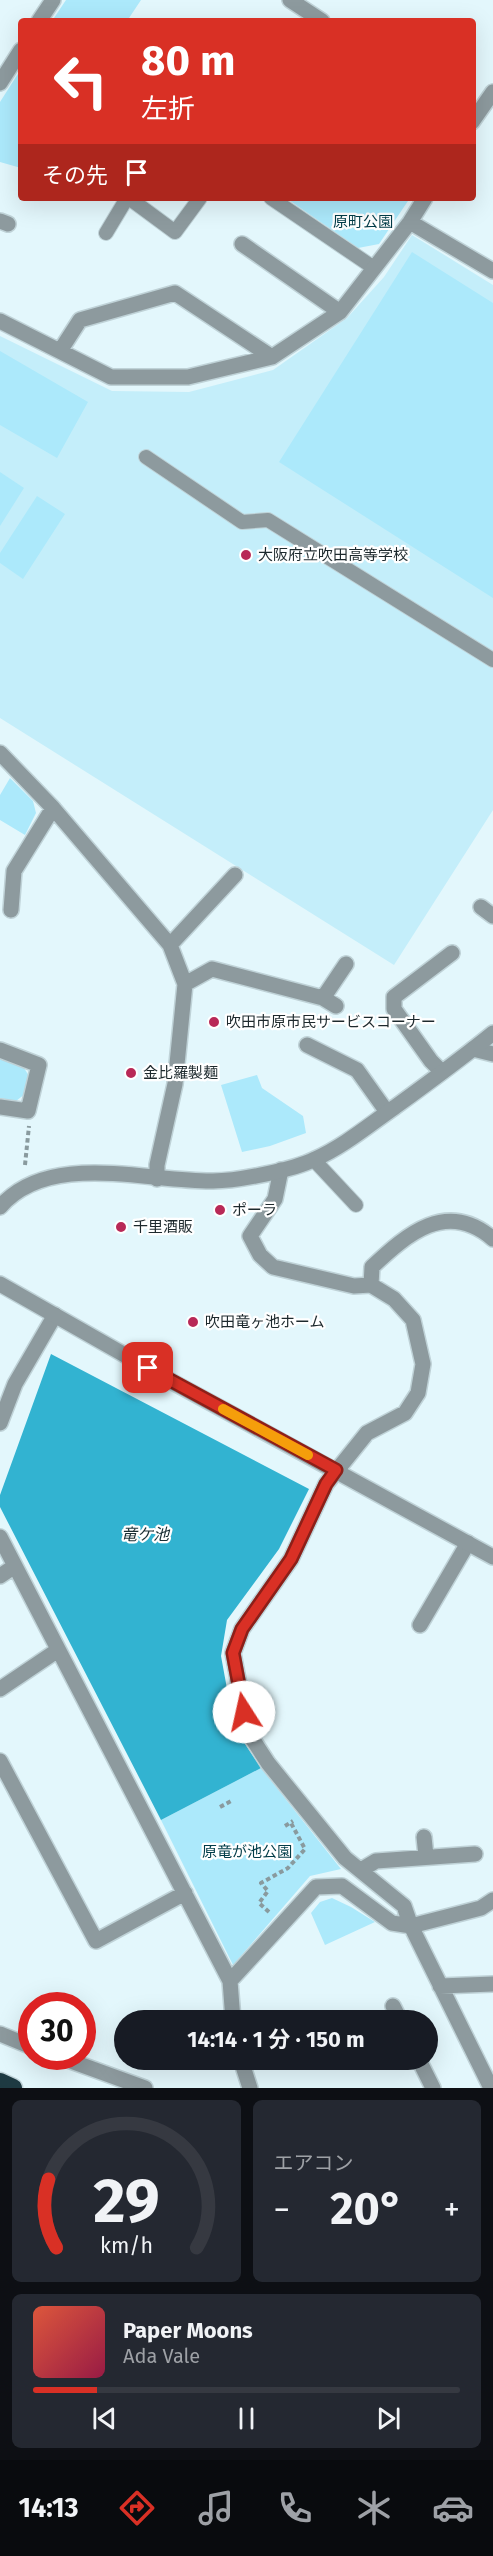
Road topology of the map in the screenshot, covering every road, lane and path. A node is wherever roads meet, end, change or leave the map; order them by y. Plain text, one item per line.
1 (53, 0) edge
2 (290, 0) edge
3 (41, 18) edge
4 (317, 18) edge
5 (18, 55) edge
6 (0, 82) edge
7 (493, 92) edge
8 (476, 116) edge
9 (126, 201) edge
10 (132, 201) edge
11 (198, 201) edge
12 (275, 201) edge
13 (423, 201) edge
14 (410, 222) junction
15 (106, 233) dead end
16 (242, 244) dead end
17 (374, 268) junction
18 (493, 271) edge
19 (340, 312) junction
20 (0, 321) edge
21 (60, 351) junction
22 (272, 357) junction
23 (146, 457) dead end
24 (493, 660) edge
25 (0, 753) edge
26 (53, 808) junction
27 (235, 875) dead end
28 (11, 910) dead end
29 (170, 945) junction
30 (452, 953) dead end
31 (346, 964) dead end
32 (185, 984) junction
33 (493, 1033) edge
34 (307, 1046) dead end
35 (473, 1049) junction
36 (0, 1050) edge
37 (493, 1054) edge
38 (442, 1072) junction
39 (0, 1107) edge
40 (28, 1111) junction
41 (387, 1113) junction
42 (314, 1160) junction
43 (25, 1165) dead end
44 (281, 1170) junction
45 (157, 1179) junction
46 (356, 1205) dead end
47 (0, 1207) edge
48 (493, 1239) edge
49 (0, 1284) edge
50 (371, 1285) junction
51 (55, 1315) junction
52 (0, 1422) edge
53 (336, 1470) junction
54 (0, 1537) edge
55 (468, 1543) junction
56 (493, 1557) edge
57 (15, 1566) junction
58 (0, 1576) edge
59 (420, 1625) dead end
60 (58, 1650) junction
61 (0, 1689) edge
62 (0, 1761) edge
63 (233, 1800) dead end
64 (220, 1807) dead end
65 (291, 1822) dead end
66 (424, 1837) dead end
67 (475, 1854) dead end
68 (426, 1856) junction
69 (361, 1869) junction
70 (185, 1893) junction
71 (493, 1900) edge
72 (268, 1911) dead end
73 (411, 1926) junction
74 (230, 1981) junction
75 (493, 1984) edge
76 (440, 1986) junction
77 (393, 2006) dead end
78 (232, 2010) edge
79 (395, 2010) edge
80 (0, 2034) edge
81 (18, 2041) edge
82 (96, 2070) edge
83 (244, 2070) edge
84 (424, 2070) edge
85 (0, 2082) edge
86 (13, 2088) edge
87 (145, 2088) edge
88 (250, 2088) edge
89 (433, 2088) edge
90 (490, 2088) edge

1 - 3 street
2 - 4 street
5 - 6 street
7 - 8 street
9 - 15 lane
10 - 11 lane
12 - 17 lane
13 - 14 street
14 - 17 street
14 - 18 street
16 - 19 street
17 - 19 street
19 - 22 street
20 - 21 street
21 - 22 street
21 - 22 street
23 - 24 lane
25 - 26 street
26 - 28 street
26 - 29 street
27 - 29 street
29 - 32 street
30 - 38 street
31 - 32 street
32 - 45 street
33 - 35 street
34 - 41 street
35 - 37 street
35 - 38 street
36 - 40 street
38 - 41 street
39 - 40 street
40 - 43 path
41 - 42 street
42 - 44 street
42 - 46 lane
44 - 45 street
44 - 50 street
45 - 47 street
48 - 50 street
49 - 51 street
50 - 53 street
51 - 52 street
51 - 53 street
53 - 55 street
53 - 69 street
54 - 57 street
55 - 56 street
55 - 59 street
57 - 58 street
57 - 60 street
60 - 61 street
60 - 70 street
62 - 70 street
63 - 64 path
65 - 72 path
66 - 68 street
67 - 68 street
68 - 69 street
69 - 73 street
70 - 74 street
71 - 73 street
73 - 74 street
73 - 76 street
74 - 78 street
75 - 76 street
76 - 90 street
77 - 79 street
80 - 81 street
82 - 87 street
83 - 88 street
84 - 89 street
85 - 86 highway

